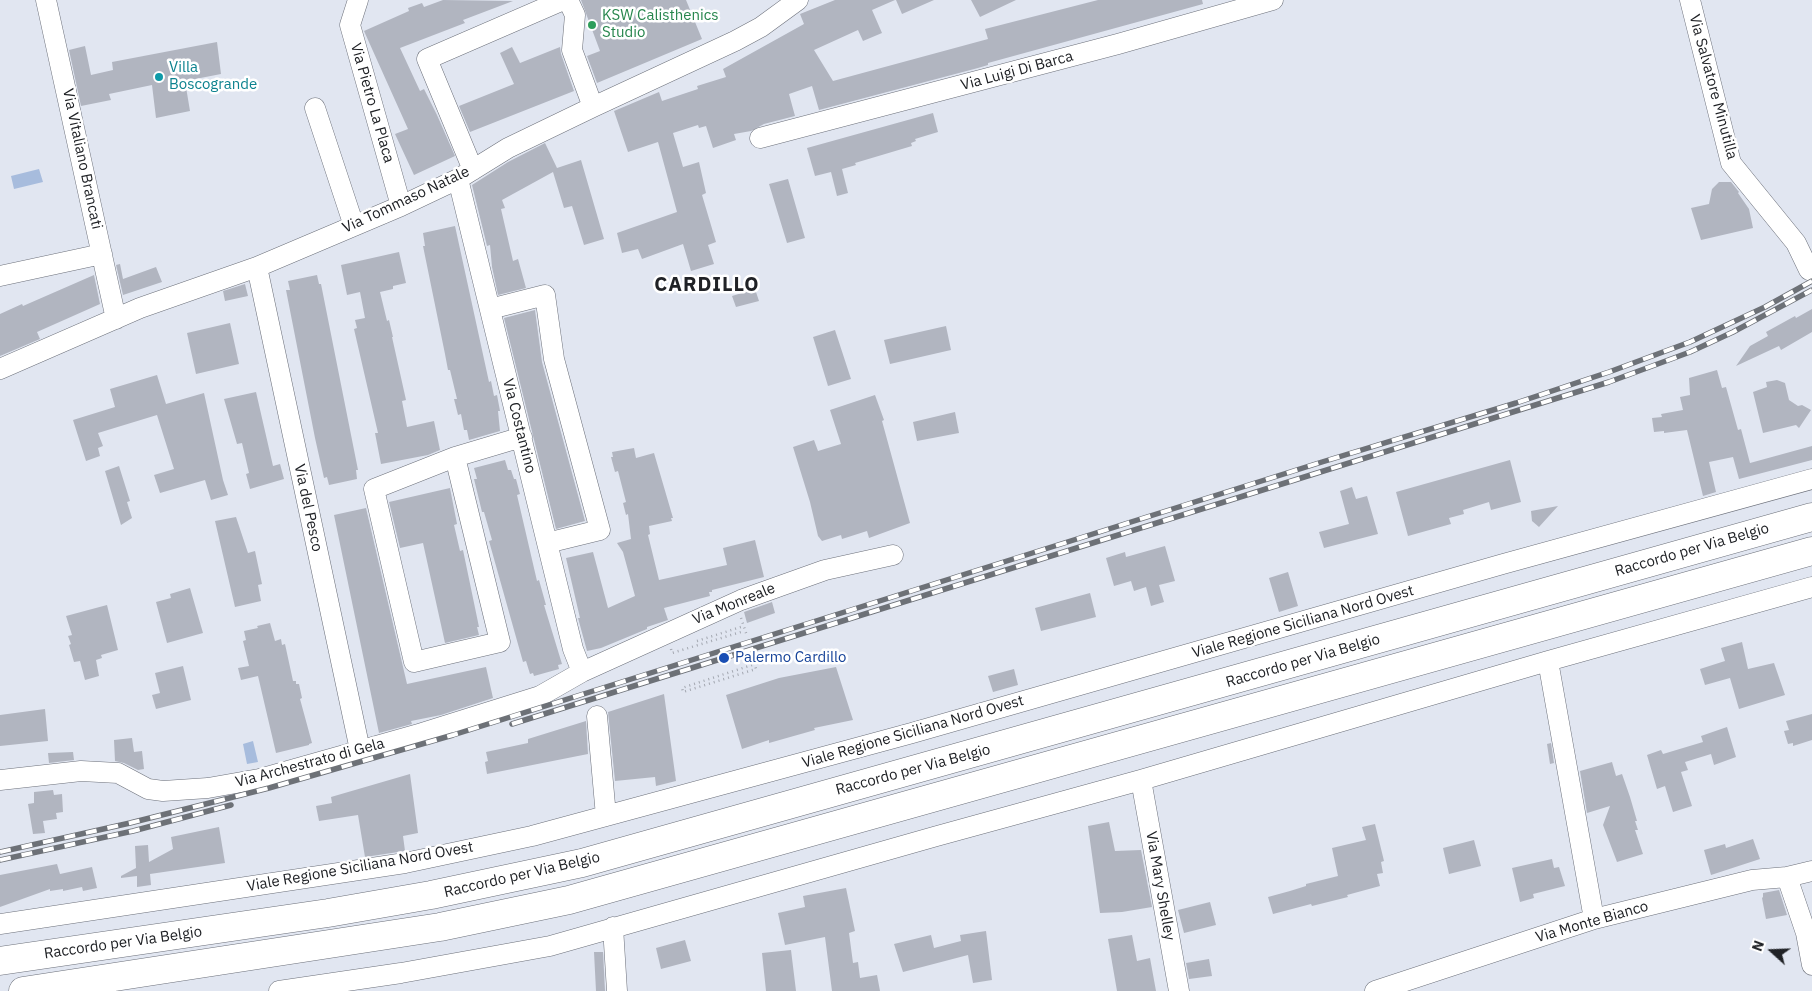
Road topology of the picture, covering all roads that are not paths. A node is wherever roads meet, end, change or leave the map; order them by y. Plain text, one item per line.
1 (46, 0) edge
2 (358, 0) edge
3 (563, 0) edge
4 (568, 0) edge
5 (798, 0) edge
6 (1273, 0) edge
7 (1690, 0) edge
8 (593, 107) junction
9 (315, 108) dead end
10 (760, 138) dead end
11 (465, 174) junction
12 (401, 206) junction
13 (354, 226) junction
14 (102, 254) junction
15 (257, 267) junction
16 (1809, 270) dead end
17 (0, 276) edge
18 (490, 309) junction
19 (116, 319) junction
20 (0, 369) edge
21 (522, 437) junction
22 (455, 457) junction
23 (1812, 479) edge
24 (1812, 517) edge
25 (547, 543) junction
26 (1812, 551) edge
27 (893, 555) dead end
28 (1812, 587) edge
29 (1548, 661) junction
30 (582, 672) junction
31 (596, 716) dead end
32 (360, 750) junction
33 (0, 780) edge
34 (1141, 780) junction
35 (606, 816) junction
36 (1812, 871) edge
37 (1787, 877) junction
38 (1594, 919) junction
39 (0, 924) edge
40 (613, 927) junction
41 (0, 962) edge
42 (1812, 965) edge
43 (349, 986) edge
44 (23, 991) edge
45 (279, 991) edge
46 (618, 991) edge
47 (1179, 991) edge
48 (1375, 991) edge

1 - 14 street, Via Vitaliano Brancati
2 - 12 street, Via Pietro La Placa
3 - 11 street
4 - 8 street
5 - 8 street, Via Tommaso Natale
6 - 10 street, Via Luigi Di Barca
7 - 16 street, Via Salvatore Minutilla
8 - 11 street, Via Tommaso Natale
9 - 13 street
11 - 12 street, Via Tommaso Natale
11 - 18 street, Via Costantino
12 - 13 street, Via Tommaso Natale
13 - 15 street, Via Tommaso Natale
14 - 17 street
14 - 19 street, Via Vitaliano Brancati
15 - 19 street, Via Tommaso Natale
15 - 32 street, Via del Pesco
18 - 21 street, Via Costantino
18 - 25 street
19 - 20 street, Via Tommaso Natale
21 - 22 street
21 - 25 street, Via Costantino
22 - 22 street
23 - 35 street, Viale Regione Siciliana Nord Ovest
24 - 41 highway, Raccordo per Via Belgio
25 - 30 street, Via Costantino
26 - 44 highway, Raccordo per Via Belgio
27 - 30 street, Via Monreale
28 - 29 street
29 - 34 street
29 - 38 street
30 - 32 street, Via Archestrato di Gela
31 - 35 street
32 - 33 street, Via Archestrato di Gela
34 - 40 street
34 - 47 street, Via Mary Shelley
35 - 39 street, Viale Regione Siciliana Nord Ovest
36 - 37 street, Via Monte Bianco
37 - 38 street, Via Monte Bianco
37 - 42 street
38 - 48 street, Via Monte Bianco
40 - 43 street
40 - 46 street
43 - 45 street

